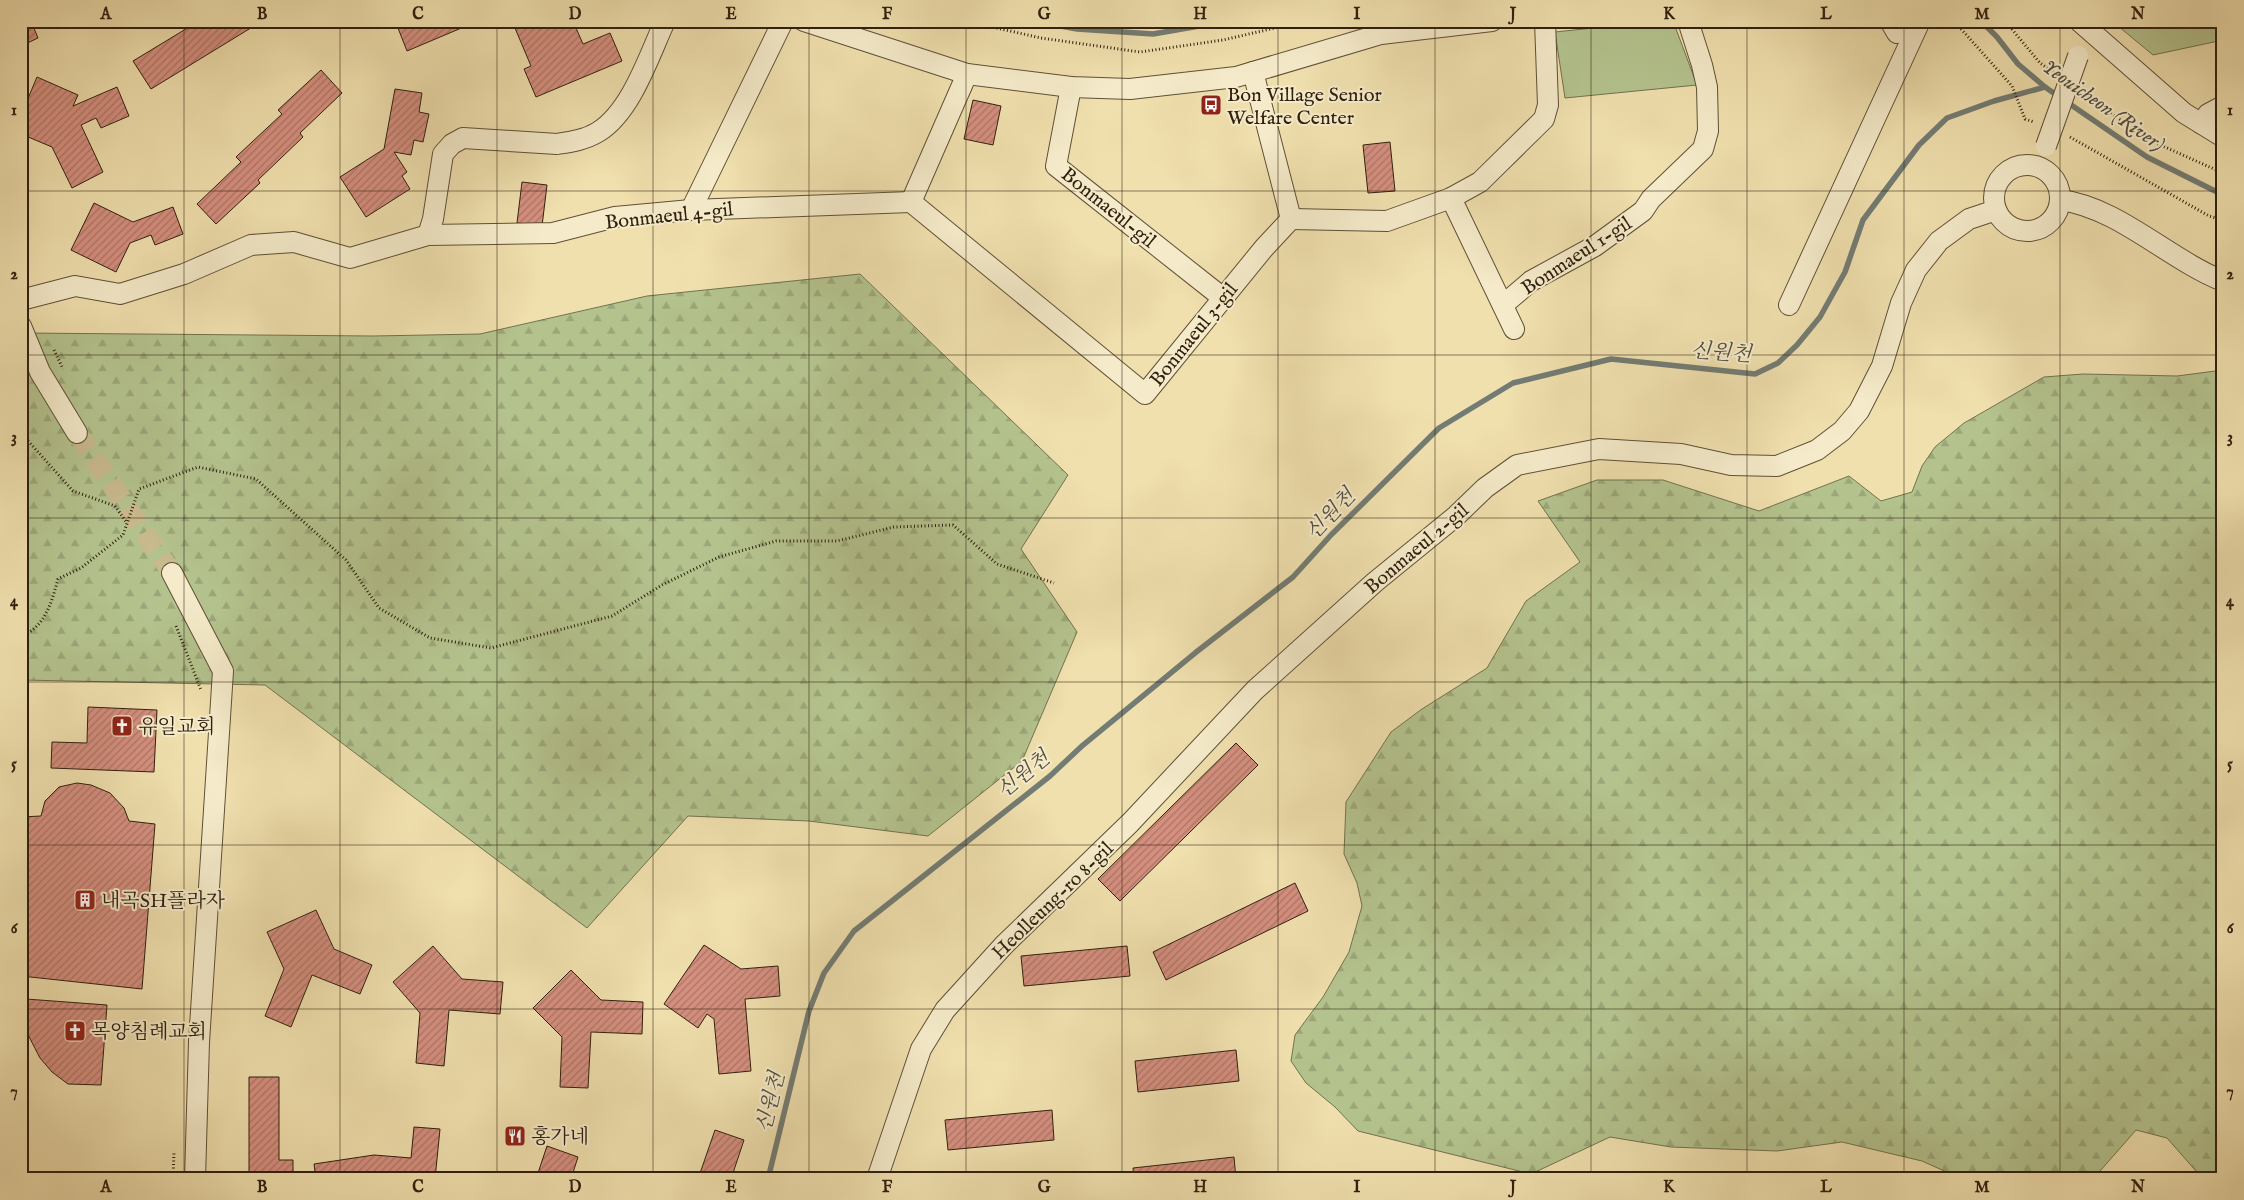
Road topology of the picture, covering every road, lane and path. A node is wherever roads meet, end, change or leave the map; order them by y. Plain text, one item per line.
1 (665, 21) edge
2 (783, 21) edge
3 (804, 21) edge
4 (966, 21) edge
5 (1304, 21) edge
6 (1492, 21) edge
7 (1545, 21) edge
8 (1688, 21) edge
9 (1954, 21) edge
10 (2005, 21) edge
11 (1918, 25) edge
12 (2085, 27) edge
13 (967, 74) junction
14 (2055, 74) dead end
15 (1254, 77) junction
16 (1071, 86) junction
17 (2078, 90) dead end
18 (2223, 106) edge
19 (2202, 124) junction
20 (2041, 125) dead end
21 (2065, 135) dead end
22 (2223, 137) edge
23 (2041, 167) junction
24 (2223, 172) edge
25 (1450, 198) junction
26 (2061, 200) junction
27 (911, 202) junction
28 (691, 210) junction
29 (1996, 210) junction
30 (1291, 219) junction
31 (2223, 220) edge
32 (428, 235) junction
33 (2223, 281) edge
34 (1223, 298) junction
35 (21, 300) edge
36 (1503, 305) junction
37 (1789, 305) dead end
38 (21, 326) edge
39 (1514, 330) dead end
40 (21, 433) edge
41 (77, 433) tunnel mouth
42 (128, 523) junction
43 (172, 574) tunnel mouth
44 (1054, 583) dead end
45 (173, 618) dead end
46 (21, 636) edge
47 (1289, 661) joint
48 (202, 692) dead end
49 (174, 1151) dead end
50 (173, 1179) edge
51 (195, 1179) edge
52 (877, 1179) edge

1 - 32 street
2 - 28 street
3 - 13 street
4 - 5 path
6 - 15 street
7 - 25 street
8 - 36 street, Bonmaeul 1-gil
9 - 20 path
10 - 14 path
11 - 37 street
12 - 19 street
12 - 23 street, bridge
13 - 16 street
13 - 27 street
15 - 16 street
15 - 30 street
16 - 34 street, Bonmaeul-gil
17 - 24 path
18 - 19 street
19 - 22 street
21 - 31 path
23 - 26 street
23 - 29 street
25 - 30 street
25 - 36 street
26 - 29 street
26 - 33 street
27 - 28 street, Bonmaeul 4-gil
27 - 34 street, Bonmaeul 3-gil
28 - 32 street, Bonmaeul 4-gil
29 - 47 street, Bonmaeul 2-gil
30 - 34 street, Bonmaeul 3-gil
32 - 35 street, Bonmaeul 4-gil
36 - 39 street
38 - 41 street
40 - 42 path
42 - 44 path
42 - 46 path
43 - 51 street
45 - 48 path
47 - 52 street, Heolleung-ro 8-gil
49 - 50 path

